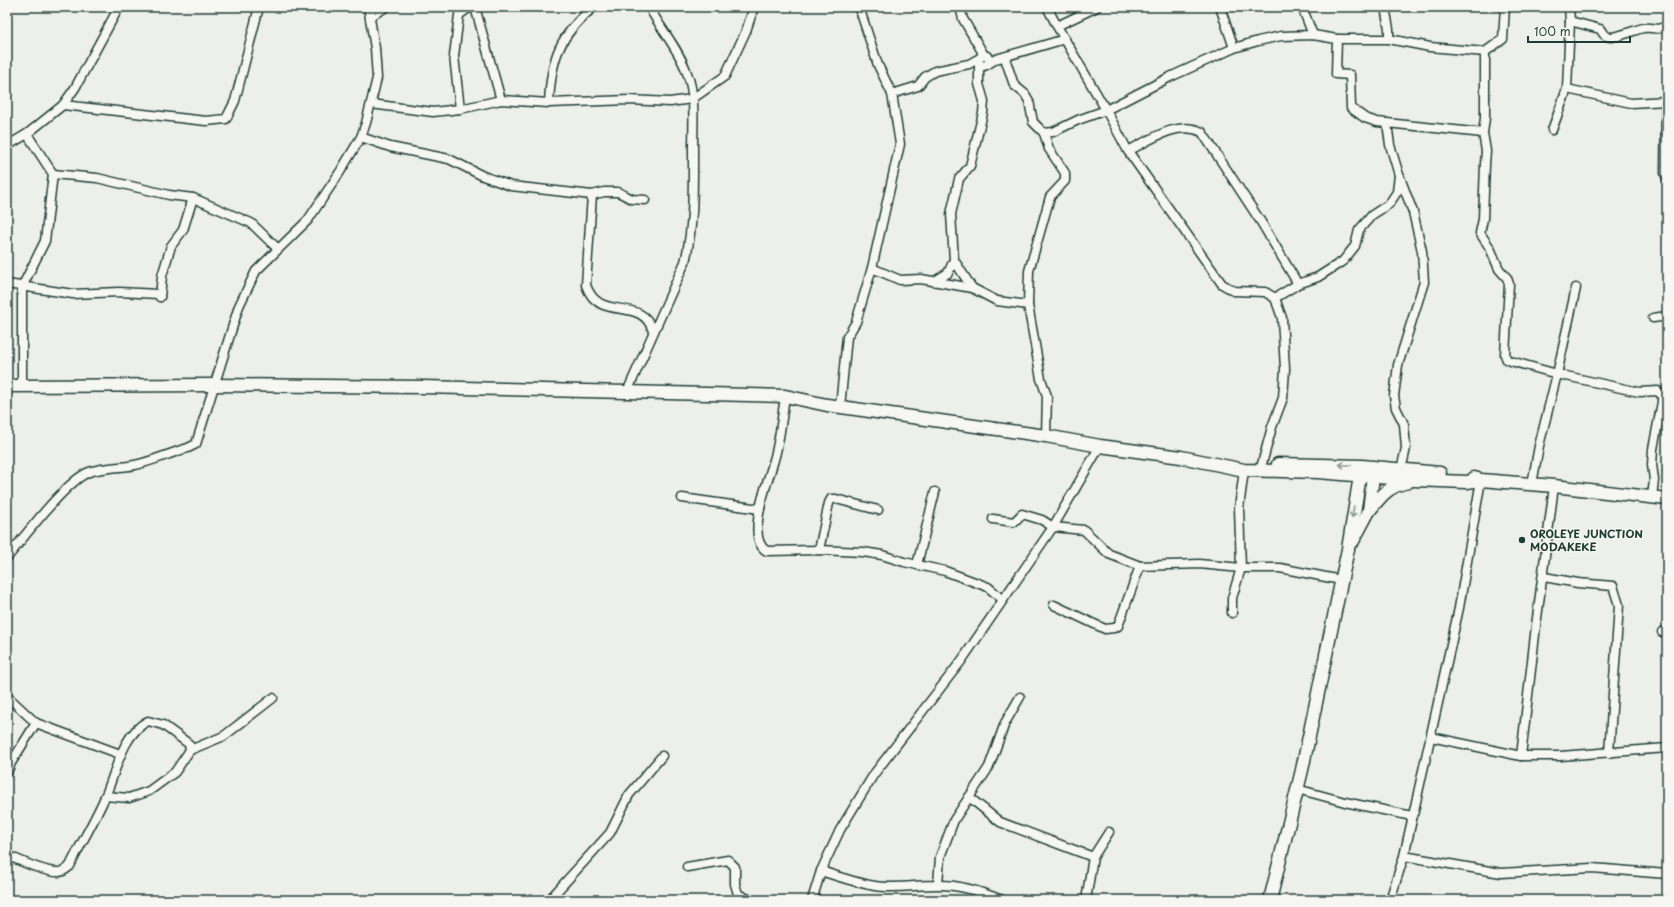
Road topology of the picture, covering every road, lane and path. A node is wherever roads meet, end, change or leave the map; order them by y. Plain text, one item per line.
1 (119, 7) edge
2 (259, 7) edge
3 (368, 7) edge
4 (386, 7) edge
5 (470, 7) edge
6 (475, 7) edge
7 (594, 7) edge
8 (649, 7) edge
9 (752, 7) edge
10 (859, 7) edge
11 (960, 7) edge
12 (1047, 7) edge
13 (1097, 7) edge
14 (1220, 7) edge
15 (1302, 7) edge
16 (1385, 7) edge
17 (1505, 7) edge
18 (1569, 7) edge
19 (371, 16) junction
20 (1570, 21) junction
21 (1057, 26) junction
22 (1667, 26) edge
23 (1313, 35) junction
24 (1065, 39) junction
25 (1336, 39) junction
26 (1389, 39) junction
27 (1234, 48) junction
28 (1485, 52) junction
29 (1005, 58) junction
30 (982, 62) junction
31 (1567, 89) junction
32 (892, 94) junction
33 (692, 99) junction
34 (501, 100) junction
35 (1667, 101) edge
36 (549, 103) junction
37 (371, 104) junction
38 (63, 105) junction
39 (460, 109) junction
40 (1106, 110) junction
41 (1387, 123) junction
42 (1552, 130) dead end
43 (1044, 133) junction
44 (1483, 133) junction
45 (27, 134) junction
46 (361, 137) junction
47 (7, 146) edge
48 (1128, 151) junction
49 (53, 174) junction
50 (1399, 176) junction
51 (1667, 178) edge
52 (592, 195) junction
53 (193, 198) junction
54 (645, 200) dead end
55 (278, 249) junction
56 (954, 260) junction
57 (872, 268) junction
58 (935, 281) junction
59 (7, 284) edge
60 (1298, 284) junction
61 (22, 287) junction
62 (972, 288) junction
63 (1576, 288) dead end
64 (1275, 298) junction
65 (1028, 305) junction
66 (1667, 316) edge
67 (1653, 318) dead end
68 (653, 331) junction
69 (1557, 374) junction
70 (7, 386) edge
71 (213, 386) junction
72 (22, 387) junction
73 (627, 392) junction
74 (785, 396) junction
75 (840, 406) junction
76 (1046, 436) junction
77 (1100, 446) junction
78 (1212, 463) junction
79 (1262, 464) junction
80 (1244, 470) junction
81 (1401, 470) junction
82 (1368, 471) junction
83 (1318, 472) junction
84 (1414, 480) junction
85 (1481, 480) junction
86 (1532, 484) junction
87 (1554, 486) junction
88 (935, 492) dead end
89 (1356, 496) junction
90 (1652, 497) junction
91 (682, 498) dead end
92 (1667, 499) edge
93 (760, 509) junction
94 (878, 510) dead end
95 (1369, 511) junction
96 (993, 519) dead end
97 (1053, 527) junction
98 (1348, 549) junction
99 (819, 550) junction
100 (7, 558) edge
101 (917, 565) junction
102 (1140, 566) junction
103 (1241, 568) junction
104 (1544, 577) junction
105 (1341, 580) junction
106 (1003, 600) junction
107 (1054, 605) dead end
108 (1232, 613) dead end
109 (7, 696) edge
110 (1020, 697) dead end
111 (273, 698) dead end
112 (36, 723) junction
113 (1431, 737) junction
114 (1667, 748) edge
115 (190, 750) junction
116 (1610, 753) junction
117 (120, 754) junction
118 (662, 756) dead end
119 (1521, 756) junction
120 (9, 762) edge
121 (7, 773) edge
122 (1297, 789) junction
123 (105, 796) junction
124 (969, 797) junction
125 (1412, 816) junction
126 (1109, 832) dead end
127 (7, 855) edge
128 (1404, 856) junction
129 (1093, 857) junction
130 (688, 867) dead end
131 (821, 871) junction
132 (1667, 874) edge
133 (938, 884) junction
134 (982, 896) edge
135 (549, 900) edge
136 (750, 900) edge
137 (812, 900) edge
138 (1002, 900) edge
139 (1086, 900) edge
140 (1270, 900) edge
141 (1390, 900) edge

1 - 38 street
2 - 38 street
3 - 19 street
4 - 19 street
5 - 39 street
6 - 34 street
7 - 36 street
8 - 33 street
9 - 33 street
10 - 32 street
11 - 30 street
12 - 21 street
13 - 21 street
14 - 27 street
15 - 23 street
16 - 26 street
17 - 28 street
18 - 20 street
19 - 37 street
20 - 22 street
20 - 31 street
21 - 24 street
23 - 25 street
23 - 27 street
24 - 29 street
24 - 40 street
25 - 26 street
25 - 41 street
26 - 28 street
27 - 40 street
28 - 44 street
29 - 30 street
29 - 43 street
30 - 32 street
30 - 56 street
31 - 35 street
31 - 42 street
32 - 57 street
33 - 36 street
33 - 68 street
34 - 36 street
34 - 39 street
35 - 51 street
37 - 39 street
37 - 46 street
38 - 45 street
40 - 43 street
40 - 48 street
41 - 44 street
41 - 50 street
43 - 65 street
44 - 69 street
45 - 47 street
45 - 49 street
46 - 52 street
46 - 55 street
48 - 60 street
48 - 64 street
49 - 53 street
49 - 61 street
50 - 60 street
50 - 81 street
52 - 54 street
52 - 68 street
53 - 55 street
53 - 61 street
55 - 71 street
56 - 58 street
56 - 62 street
57 - 58 street
57 - 75 street
58 - 62 street
59 - 61 street
60 - 64 street
61 - 72 street
62 - 65 street
63 - 69 street
64 - 79 street
65 - 76 street
66 - 67 street
68 - 73 street
69 - 86 street
69 - 90 street
70 - 72 main road
71 - 72 main road
71 - 73 main road
71 - 100 street
73 - 74 main road
74 - 75 main road
74 - 93 street
75 - 76 main road
76 - 77 main road
77 - 78 main road
77 - 97 street
78 - 79 main road
78 - 80 main road
82 -> 79 main road
80 - 83 main road
80 - 103 street
81 - 82 main road
81 - 85 main road
82 - 83 main road
82 - 84 main road
82 - 89 main road
82 - 95 main road
83 - 89 main road
84 - 85 main road
84 - 95 main road
85 - 86 main road
85 - 113 street
86 - 87 main road
87 - 90 main road
87 - 104 street
88 - 101 street
89 -> 98 main road
90 - 92 main road
91 - 93 street
93 - 99 street
94 - 99 street
95 - 98 main road
96 - 97 street
97 - 102 street
97 - 106 street
98 - 105 main road
99 - 101 street
101 - 106 street
102 - 103 street
102 - 107 street
103 - 105 street
103 - 108 street
104 - 116 street
104 - 119 street
105 - 122 main road
106 - 131 street
109 - 112 street
110 - 124 street
111 - 115 street
112 - 117 street
112 - 120 street
113 - 119 street
113 - 125 street
114 - 116 street
115 - 117 street
115 - 123 street
116 - 119 street
117 - 123 street
118 - 135 street
120 - 121 street
122 - 125 street
122 - 140 main road
123 - 127 street
124 - 129 street
124 - 133 street
125 - 128 street
126 - 129 street
128 - 132 street
128 - 141 street
129 - 139 street
130 - 136 street
131 - 133 street
131 - 137 street
133 - 134 street
134 - 138 street

